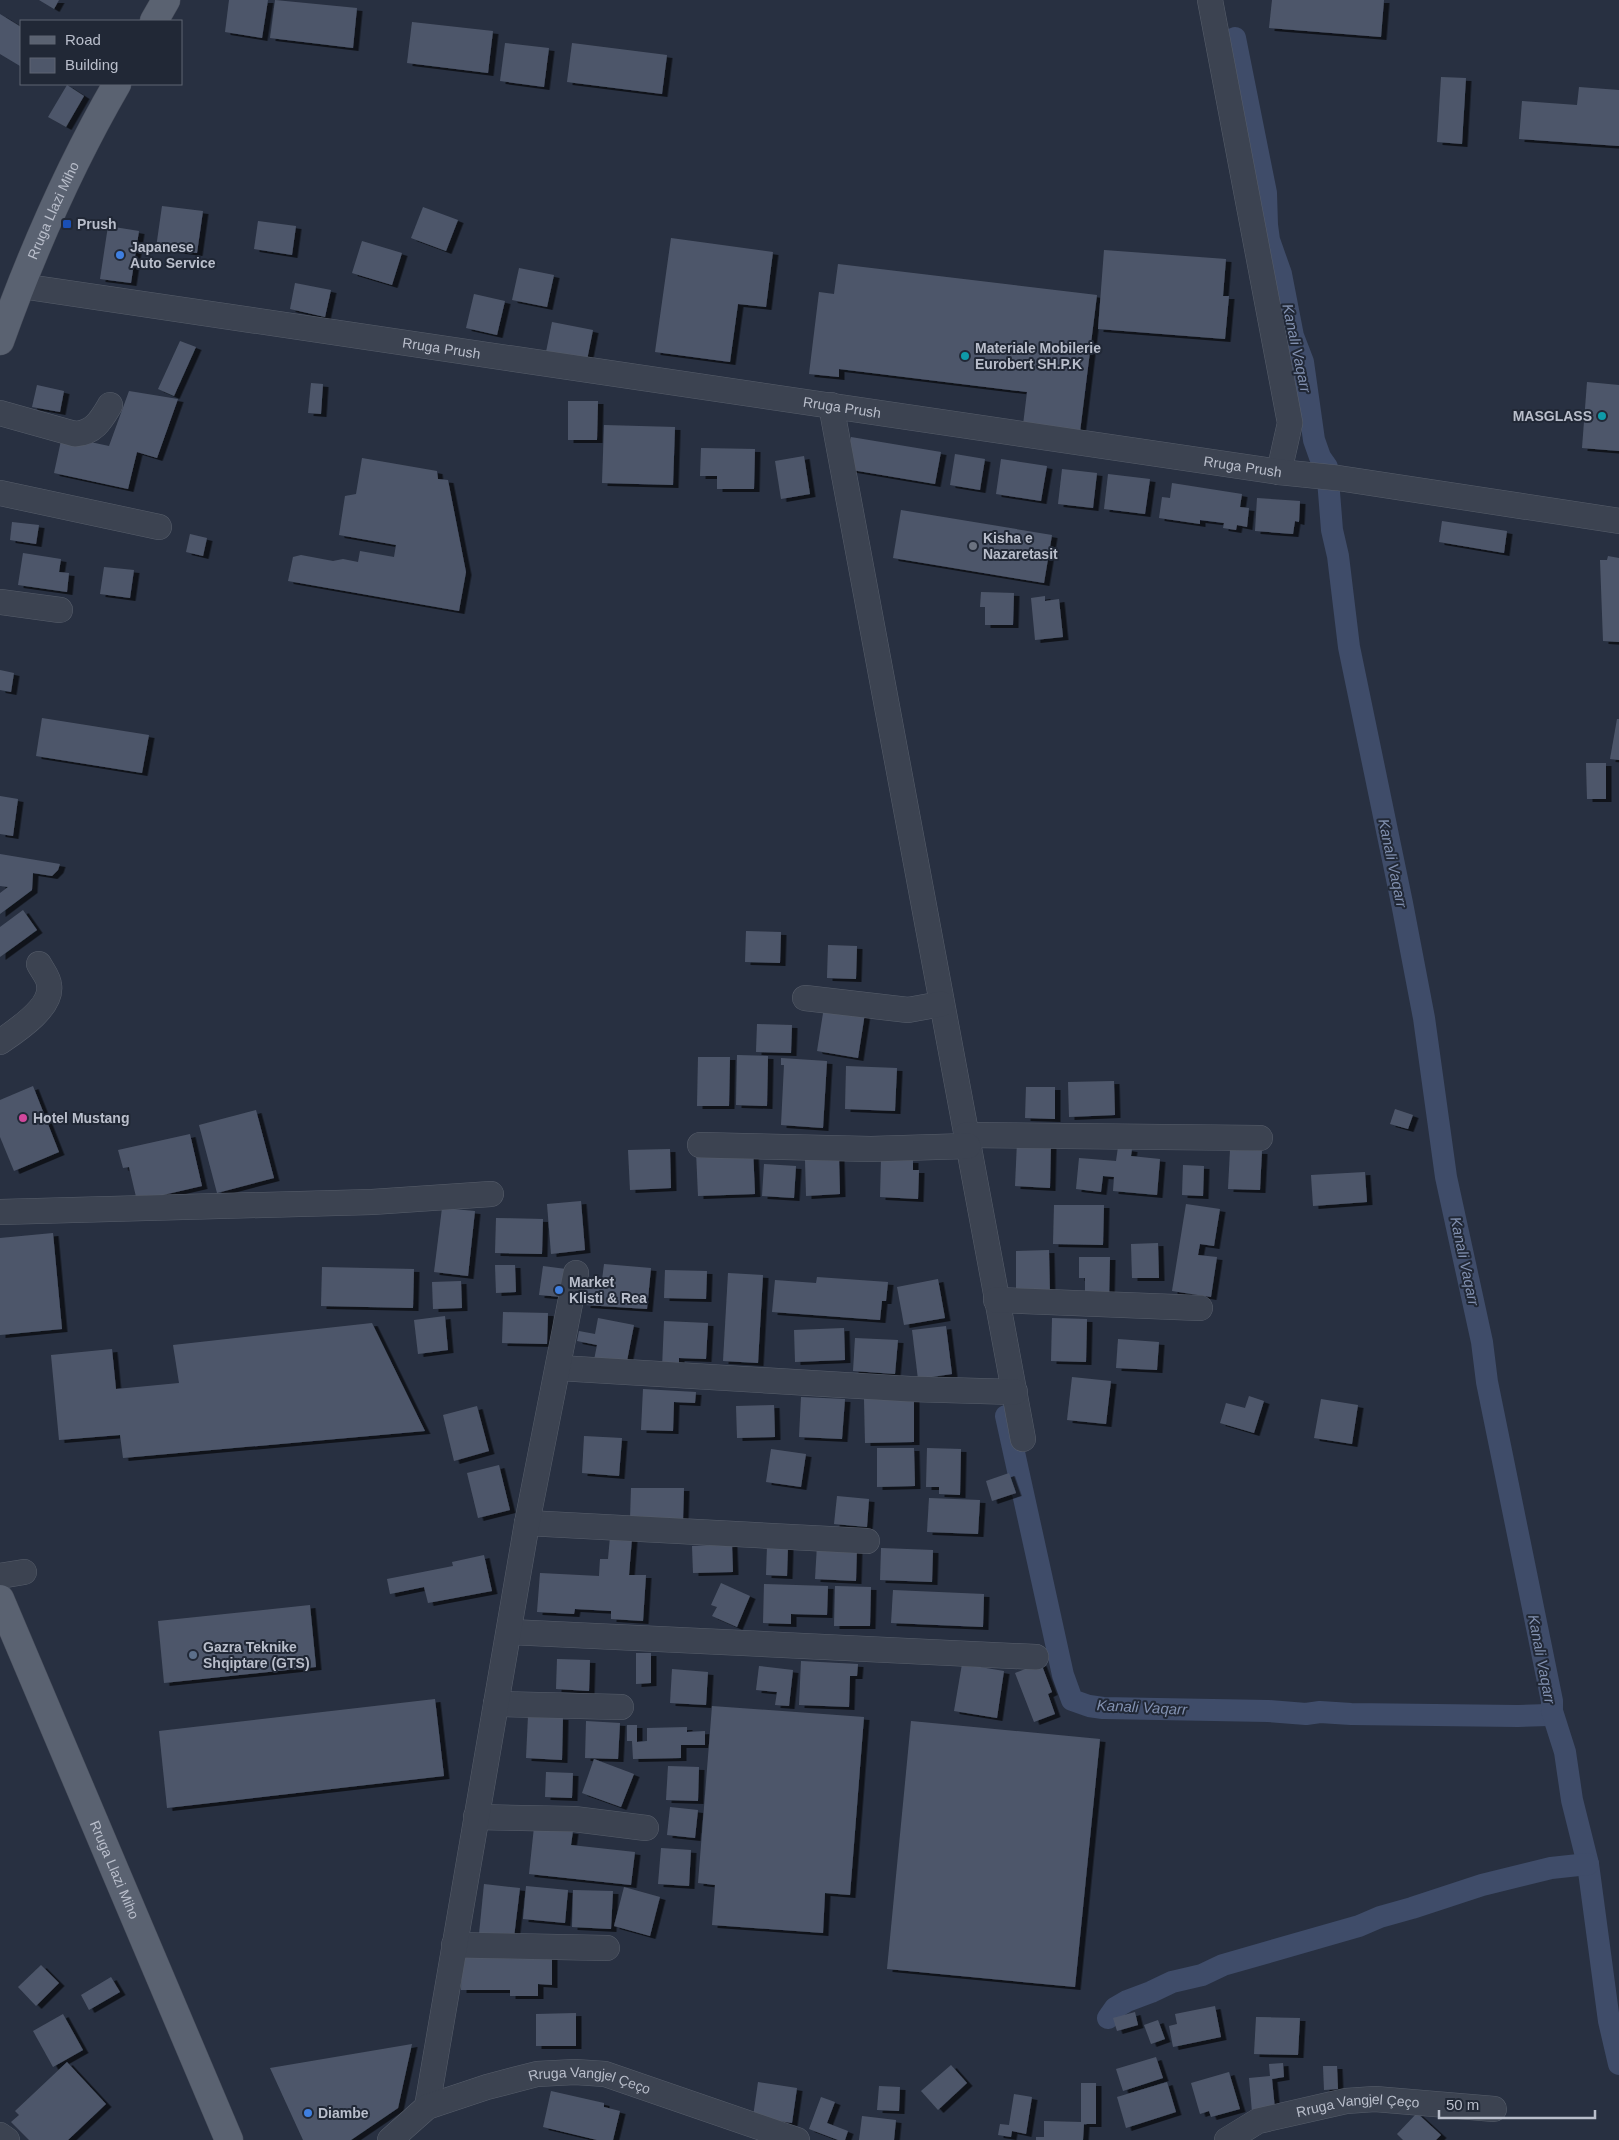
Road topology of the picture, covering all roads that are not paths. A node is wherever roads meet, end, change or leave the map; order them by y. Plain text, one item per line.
1 (1210, 0) edge
2 (116, 85) edge
3 (21, 286) junction
4 (2, 331) edge
5 (110, 405) dead end
6 (830, 405) junction
7 (0, 413) edge
8 (1279, 472) junction
9 (0, 494) edge
10 (1619, 521) edge
11 (160, 527) dead end
12 (0, 602) edge
13 (60, 610) dead end
14 (39, 964) dead end
15 (805, 998) dead end
16 (941, 1004) junction
17 (0, 1042) edge
18 (1260, 1138) dead end
19 (967, 1140) junction
20 (700, 1145) dead end
21 (491, 1194) dead end
22 (0, 1212) edge
23 (576, 1273) dead end
24 (996, 1300) junction
25 (1200, 1308) dead end
26 (559, 1368) junction
27 (1015, 1392) junction
28 (1023, 1439) dead end
29 (528, 1523) junction
30 (867, 1541) dead end
31 (0, 1599) edge
32 (510, 1632) junction
33 (1036, 1657) dead end
34 (496, 1704) junction
35 (621, 1707) dead end
36 (476, 1817) junction
37 (646, 1828) dead end
38 (454, 1945) junction
39 (607, 1948) dead end
40 (427, 2107) junction
41 (1494, 2109) dead end
42 (0, 2135) edge
43 (7, 2140) edge
44 (230, 2140) edge
45 (390, 2140) edge
46 (797, 2140) edge
47 (1228, 2140) edge

1 - 8 street
2 - 3 main road, Rruga Llazi Miho
3 - 4 main road, Rruga Llazi Miho
3 - 6 street, Rruga Prush
5 - 7 street
6 - 8 street, Rruga Prush
6 - 16 street
8 - 10 street, Rruga Prush
9 - 11 street
12 - 13 street
14 - 17 street
15 - 16 street
16 - 19 street
18 - 19 street
19 - 20 street
19 - 24 street
21 - 22 street
23 - 26 street
24 - 25 street
24 - 27 street
26 - 27 street
26 - 29 street
27 - 28 street
29 - 30 street
29 - 32 street
31 - 44 main road, Rruga Llazi Miho
32 - 33 street
32 - 34 street
34 - 35 street
34 - 36 street
36 - 37 street
36 - 38 street
38 - 39 street
38 - 40 street
40 - 45 street, Rruga Vangjel Çeço
40 - 46 street, Rruga Vangjel Çeço
41 - 47 street, Rruga Vangjel Çeço
42 - 43 street

